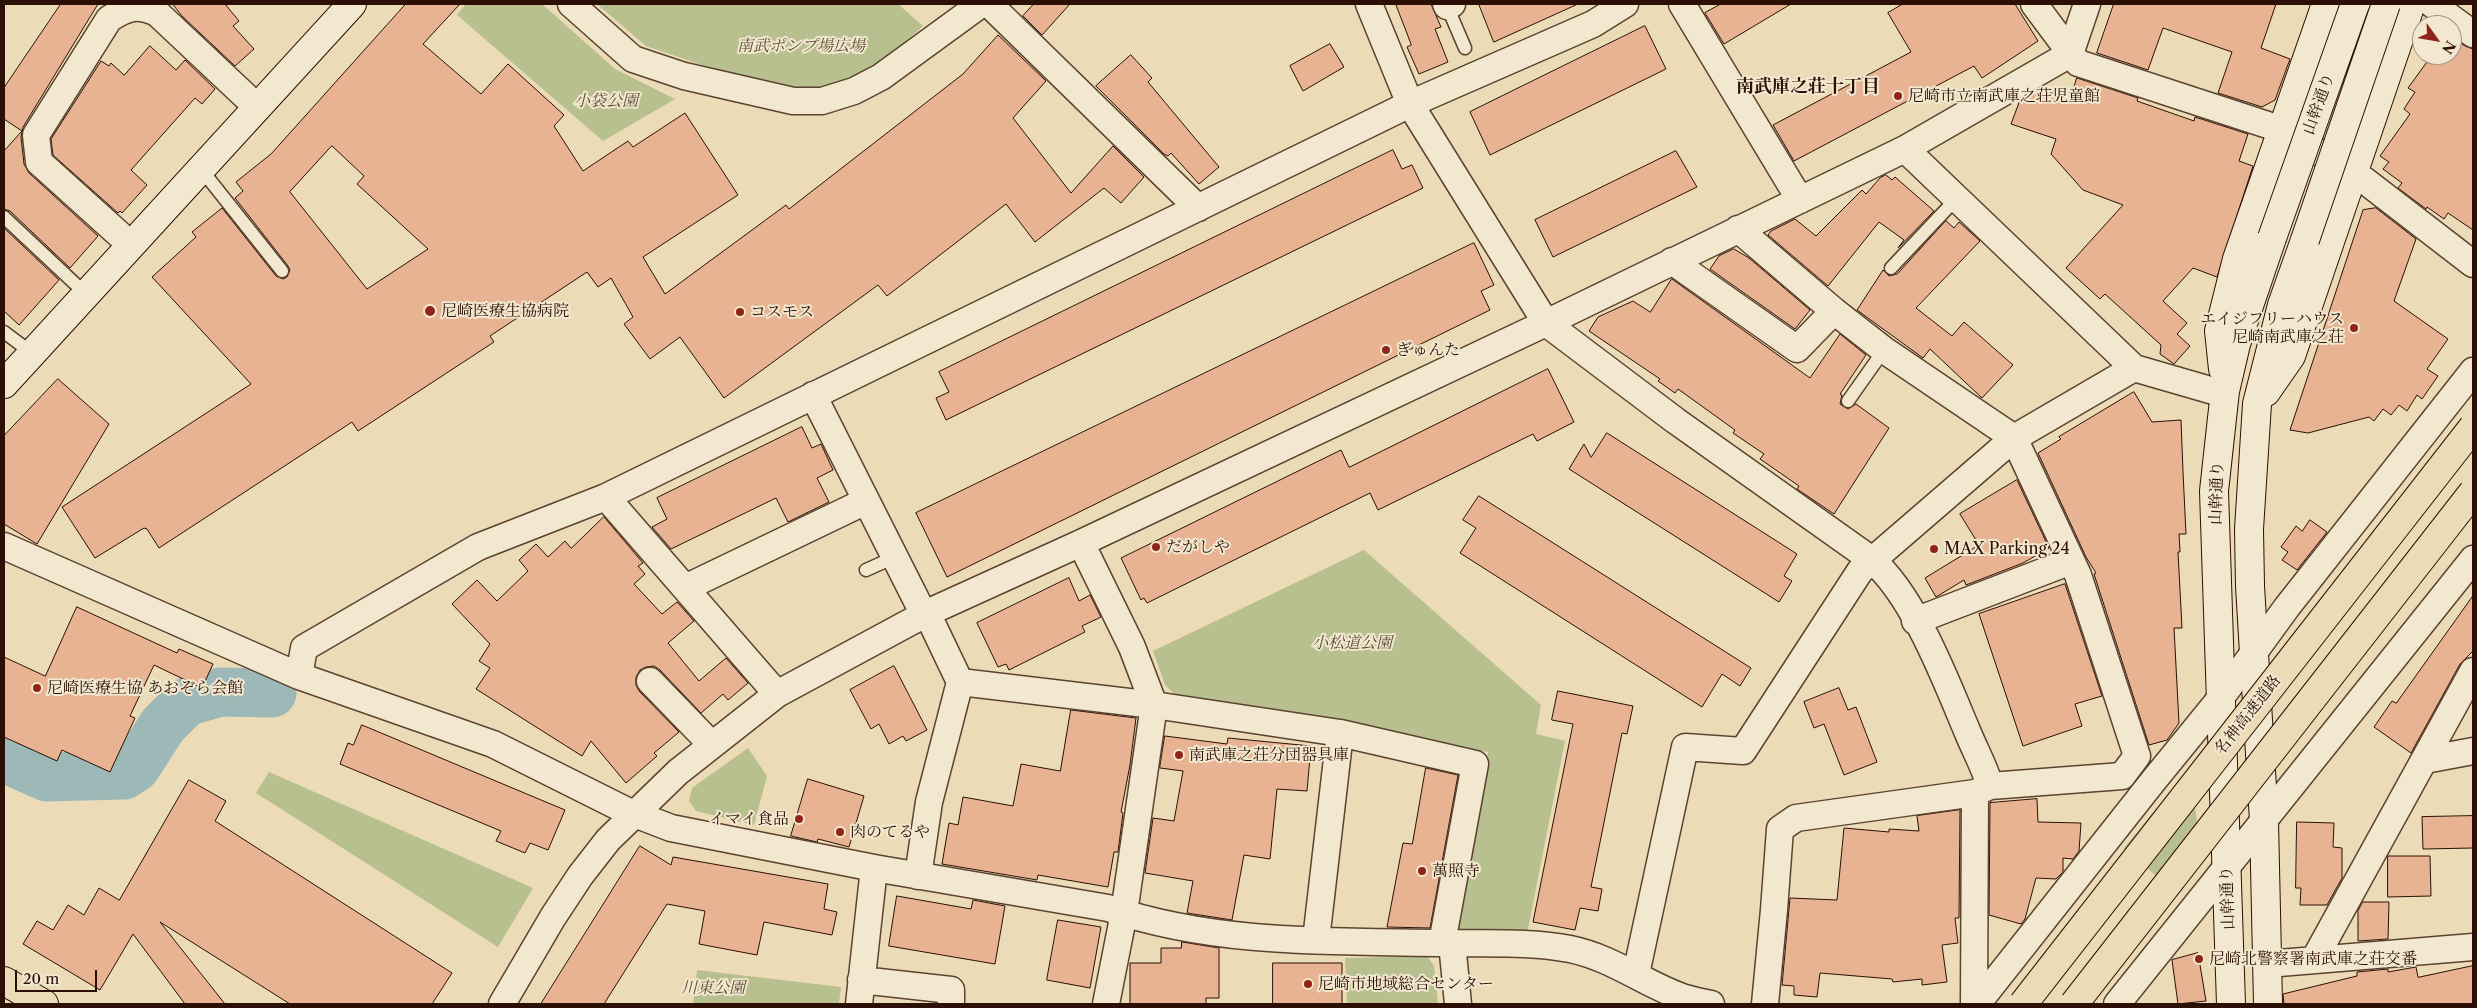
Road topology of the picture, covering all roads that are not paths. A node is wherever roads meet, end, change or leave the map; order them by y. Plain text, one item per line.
1 (352, 4) edge
2 (571, 4) edge
3 (981, 4) edge
4 (989, 4) edge
5 (1369, 4) edge
6 (1448, 4) edge
7 (1625, 4) edge
8 (1682, 4) edge
9 (2034, 4) edge
10 (2087, 4) edge
11 (2326, 4) edge
12 (2355, 4) edge
13 (2386, 4) edge
14 (2411, 4) edge
15 (2432, 4) edge
16 (2473, 34) edge
17 (1465, 48) dead end
18 (2070, 54) junction
19 (1410, 104) junction
20 (257, 107) junction
21 (2283, 130) junction
22 (1905, 149) junction
23 (201, 169) junction
24 (2354, 173) junction
25 (1957, 198) junction
26 (1800, 200) junction
27 (1198, 208) junction
28 (4, 217) edge
29 (1738, 229) junction
30 (131, 245) junction
31 (1672, 262) junction
32 (2473, 264) edge
33 (1891, 268) dead end
34 (282, 271) dead end
35 (86, 294) junction
36 (1834, 311) junction
37 (1546, 323) junction
38 (4, 332) edge
39 (1884, 350) junction
40 (32, 352) junction
41 (2134, 368) junction
42 (2473, 372) edge
43 (4, 384) edge
44 (2225, 392) junction
45 (813, 395) junction
46 (1848, 401) dead end
47 (2257, 404) junction
48 (2473, 426) edge
49 (2014, 438) junction
50 (2473, 492) edge
51 (606, 497) junction
52 (866, 501) junction
53 (1081, 543) junction
54 (4, 546) edge
55 (895, 557) junction
56 (2473, 559) edge
57 (1872, 560) junction
58 (2071, 561) junction
59 (866, 570) dead end
60 (684, 588) junction
61 (926, 614) junction
62 (1915, 621) junction
63 (2254, 654) junction
64 (2473, 672) edge
65 (299, 676) junction
66 (650, 681) dead end
67 (960, 682) junction
68 (777, 694) junction
69 (2220, 700) junction
70 (1154, 705) junction
71 (1340, 733) junction
72 (712, 745) junction
73 (2473, 750) edge
74 (2424, 760) junction
75 (2129, 767) junction
76 (2154, 780) junction
77 (1982, 790) junction
78 (635, 815) junction
79 (2264, 822) junction
80 (874, 868) junction
81 (2227, 869) junction
82 (918, 876) junction
83 (1124, 913) junction
84 (1316, 940) junction
85 (1447, 943) junction
86 (2473, 947) edge
87 (2314, 960) junction
88 (2267, 964) junction
89 (1636, 974) junction
90 (4, 981) edge
91 (860, 992) edge
92 (44, 1004) edge
93 (502, 1004) edge
94 (951, 1004) edge
95 (1106, 1004) edge
96 (1458, 1004) edge
97 (1711, 1004) edge
98 (1765, 1004) edge
99 (1976, 1004) edge
100 (2023, 1004) edge
101 (2074, 1004) edge
102 (2117, 1004) edge
103 (2231, 1004) edge
104 (2268, 1004) edge

1 - 20 street
2 - 3 street
4 - 27 street
5 - 19 street
6 - 17 lane
7 - 19 street
8 - 26 street
9 - 18 street
10 - 18 street
11 - 21 street
12 - 44 street, 山幹通り, bridge
13 - 47 street, 山幹通り, bridge
14 - 24 street
15 - 16 street
18 - 21 street
18 - 22 street
19 - 27 street
19 - 37 street
20 - 23 street
20 - 30 street
21 - 24 street
21 - 44 street
22 - 25 street
22 - 26 street
23 - 30 street
23 - 34 lane
24 - 32 street
24 - 47 street
25 - 33 lane
25 - 41 street
26 - 29 street
27 - 45 street
28 - 35 lane
29 - 31 street
29 - 36 street
30 - 35 street
31 - 36 street
31 - 37 street
35 - 40 street
36 - 39 street
37 - 53 street
37 - 57 street
38 - 40 lane
39 - 46 lane
39 - 49 street
40 - 43 street
41 - 44 street
41 - 49 street
42 - 63 street
44 - 69 street, 山幹通り
45 - 51 street
45 - 52 street
47 - 63 street, 山幹通り
48 - 100 main road, 名神高速道路, bridge
49 - 57 street
49 - 58 street
50 - 101 main road, bridge
51 - 60 street
51 - 65 street
52 - 55 street
52 - 60 street
53 - 61 street
53 - 70 street
54 - 65 street
55 - 59 lane
55 - 61 street
56 - 79 street
57 - 62 street
57 - 89 street
58 - 62 street
58 - 75 street
60 - 68 street
61 - 67 street
61 - 68 street
62 - 77 street
63 - 69 street
63 - 79 street, 山幹通り
64 - 74 street
65 - 78 street
66 - 72 street
67 - 70 street
67 - 82 street
68 - 72 street
69 - 76 street
69 - 81 street, 山幹通り
70 - 71 street
70 - 83 street
71 - 84 street
71 - 85 street
72 - 78 street
73 - 74 street
74 - 87 street
75 - 76 street
75 - 77 street
76 - 99 street
77 - 98 street
77 - 99 street
78 - 80 street
78 - 93 street
79 - 81 street
79 - 88 street, 山幹通り
80 - 82 street
80 - 91 street
81 - 102 street
81 - 103 street, 山幹通り
82 - 83 street
83 - 84 street
83 - 95 street
84 - 85 street
85 - 89 street
85 - 96 street
86 - 87 street
87 - 88 street
88 - 104 street, 山幹通り
89 - 97 street
90 - 92 main road
91 - 94 street

